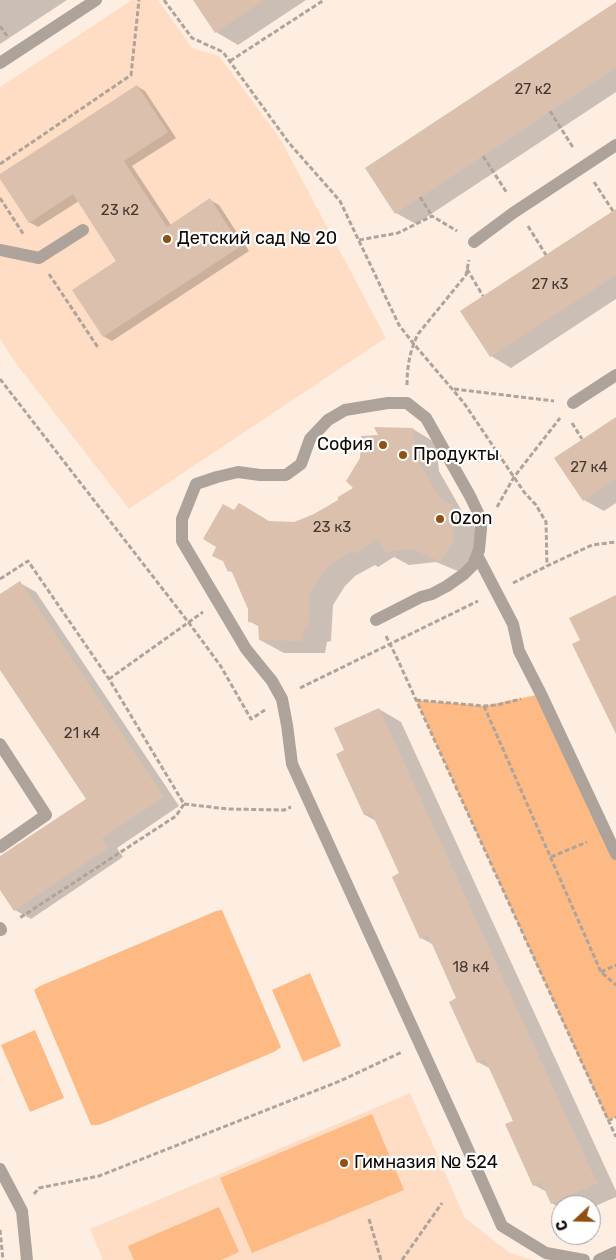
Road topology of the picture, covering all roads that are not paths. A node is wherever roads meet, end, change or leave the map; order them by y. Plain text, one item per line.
1 (96, 0) edge
2 (0, 63) edge
3 (616, 145) edge
4 (83, 230) dead end
5 (474, 242) road end
6 (0, 250) edge
7 (616, 375) edge
8 (569, 408) road end
9 (477, 556) junction
10 (376, 620) dead end
11 (0, 744) edge
12 (0, 847) edge
13 (616, 854) edge
14 (0, 1169) edge
15 (616, 1252) edge
16 (27, 1260) edge
17 (584, 1260) edge
18 (599, 1260) edge

1 - 2 lane
3 - 5 lane
4 - 6 lane
7 - 8 lane
9 - 10 lane
9 - 13 lane
9 - 17 lane
11 - 12 lane
14 - 16 lane
15 - 18 lane

